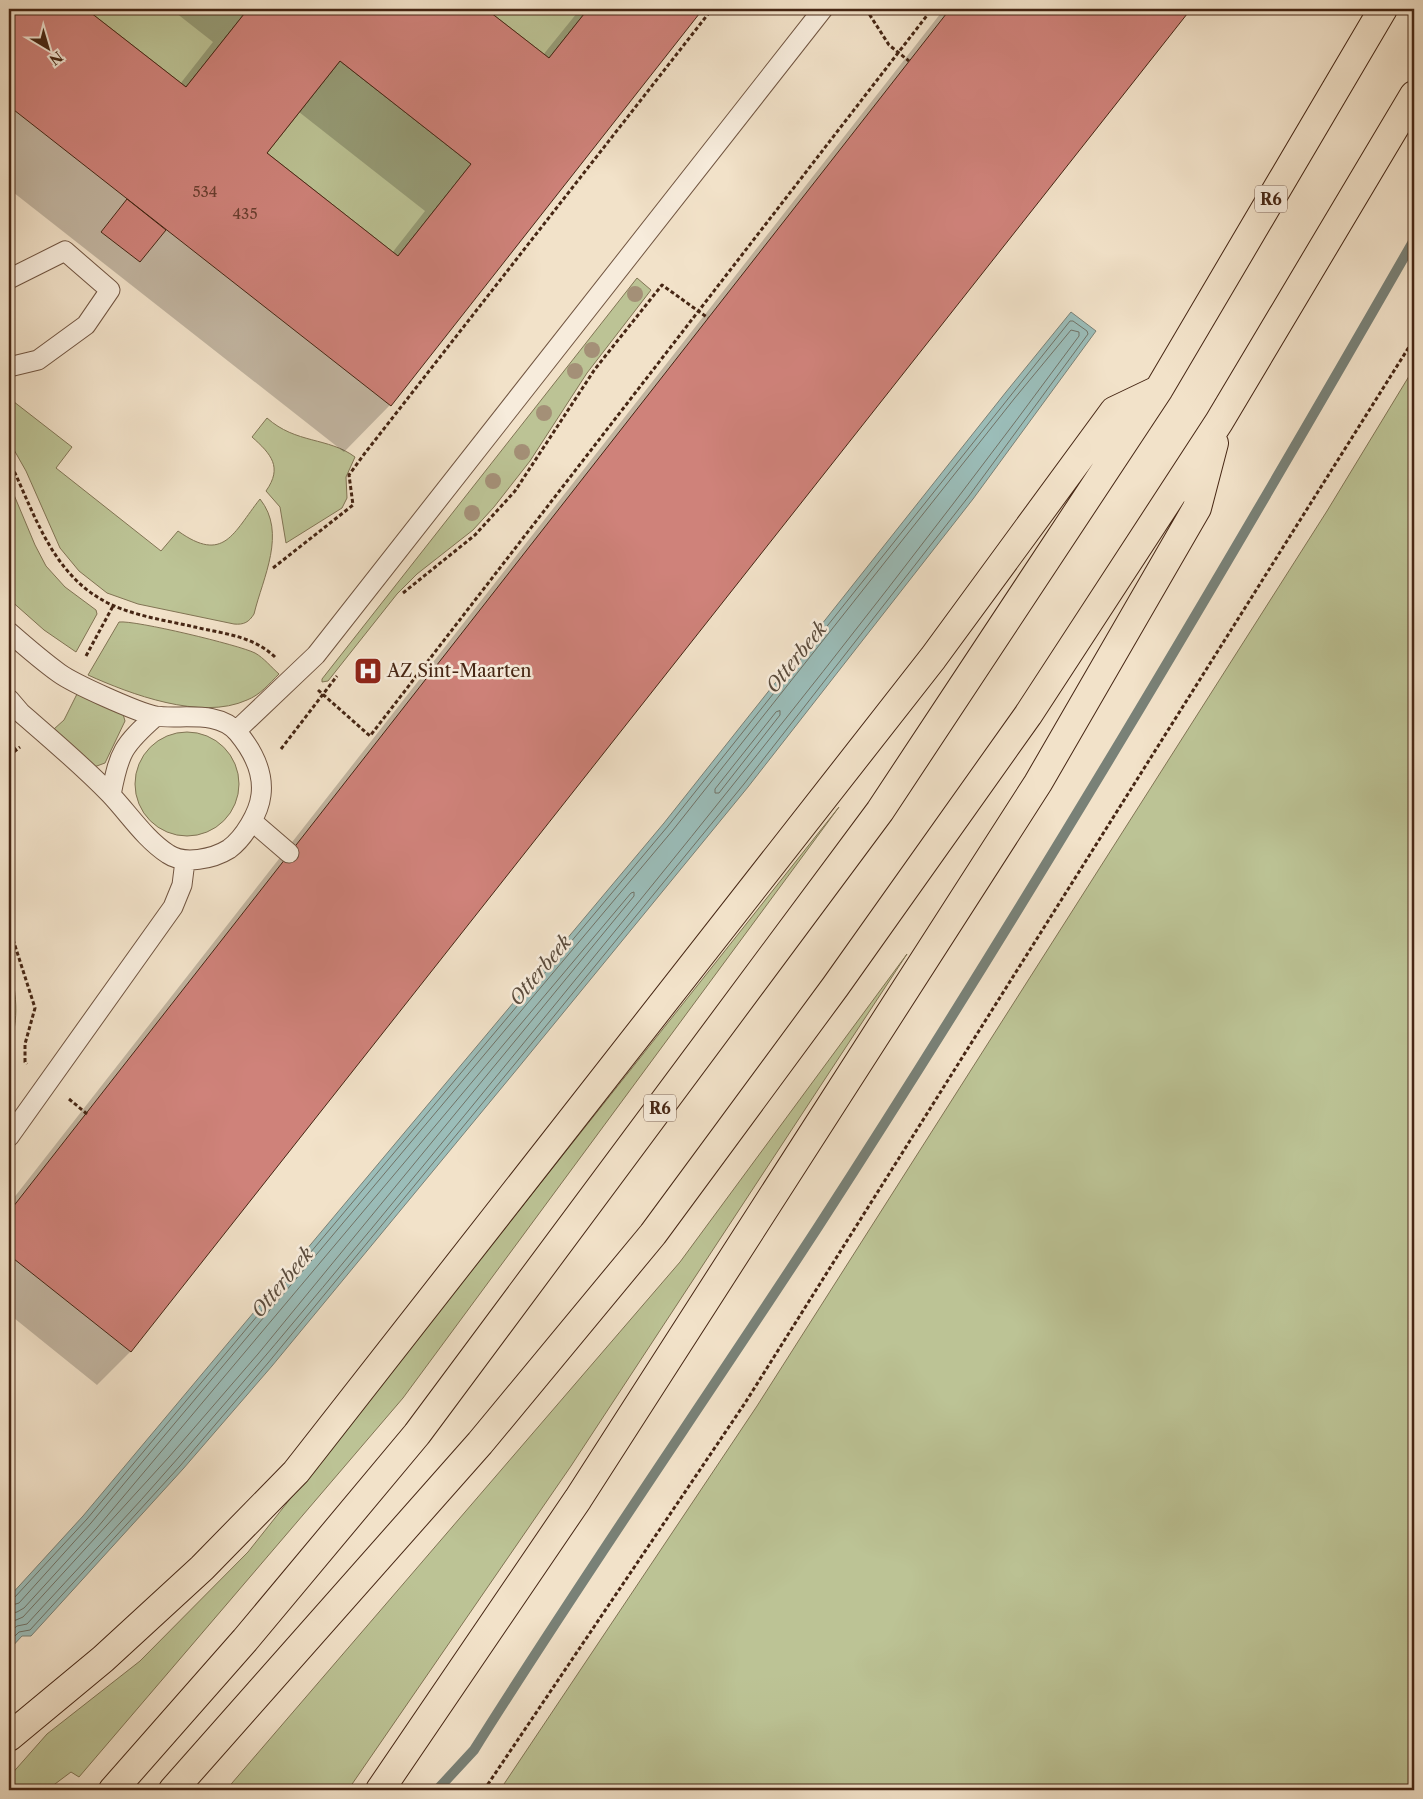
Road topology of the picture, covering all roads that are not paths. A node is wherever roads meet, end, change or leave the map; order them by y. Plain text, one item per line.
1 (822, 9) edge
2 (1383, 9) edge
3 (1414, 95) edge
4 (9, 280) edge
5 (9, 367) edge
6 (1159, 389) junction
7 (1219, 422) junction
8 (9, 632) edge
9 (9, 699) edge
10 (156, 716) junction
11 (236, 731) junction
12 (111, 795) junction
13 (253, 822) junction
14 (289, 853) dead end
15 (185, 861) junction
16 (9, 1137) edge
17 (9, 1738) edge
18 (113, 1790) edge
19 (173, 1790) edge
20 (380, 1790) edge

1 - 11 lane
2 - 6 highway, R6
3 - 7 highway
4 - 5 lane
6 - 17 highway
6 - 18 highway, R6
7 - 19 highway
7 - 20 highway
8 - 10 lane
9 - 12 lane
10 - 11 lane
10 - 12 lane
11 - 13 lane
12 - 15 lane
13 - 14 lane
13 - 15 lane
15 - 16 lane

